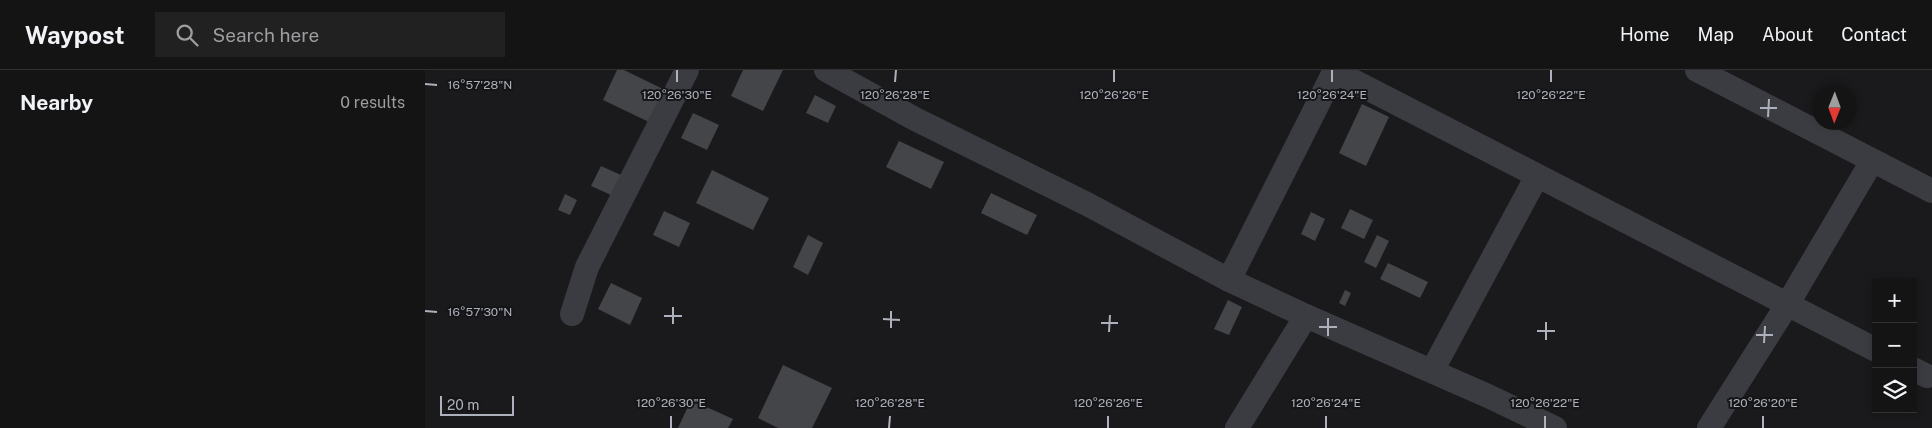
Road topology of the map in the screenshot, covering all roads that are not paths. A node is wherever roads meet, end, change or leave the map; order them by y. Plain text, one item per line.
1 (687, 70) edge
2 (826, 70) edge
3 (1697, 70) edge
4 (1334, 71) edge
5 (1872, 161) junction
6 (1537, 176) junction
7 (1932, 191) edge
8 (1229, 280) junction
9 (1787, 305) junction
10 (572, 314) dead end
11 (1307, 316) junction
12 (1872, 348) edge
13 (1432, 371) junction
14 (1237, 428) edge
15 (1555, 428) edge
16 (1709, 428) edge

1 - 10 street
2 - 8 street
3 - 5 street
4 - 6 street
4 - 8 street
5 - 7 street
5 - 9 street
6 - 9 street
6 - 13 street
8 - 11 street
9 - 12 street
9 - 16 street
11 - 13 street
11 - 14 street
13 - 15 street

